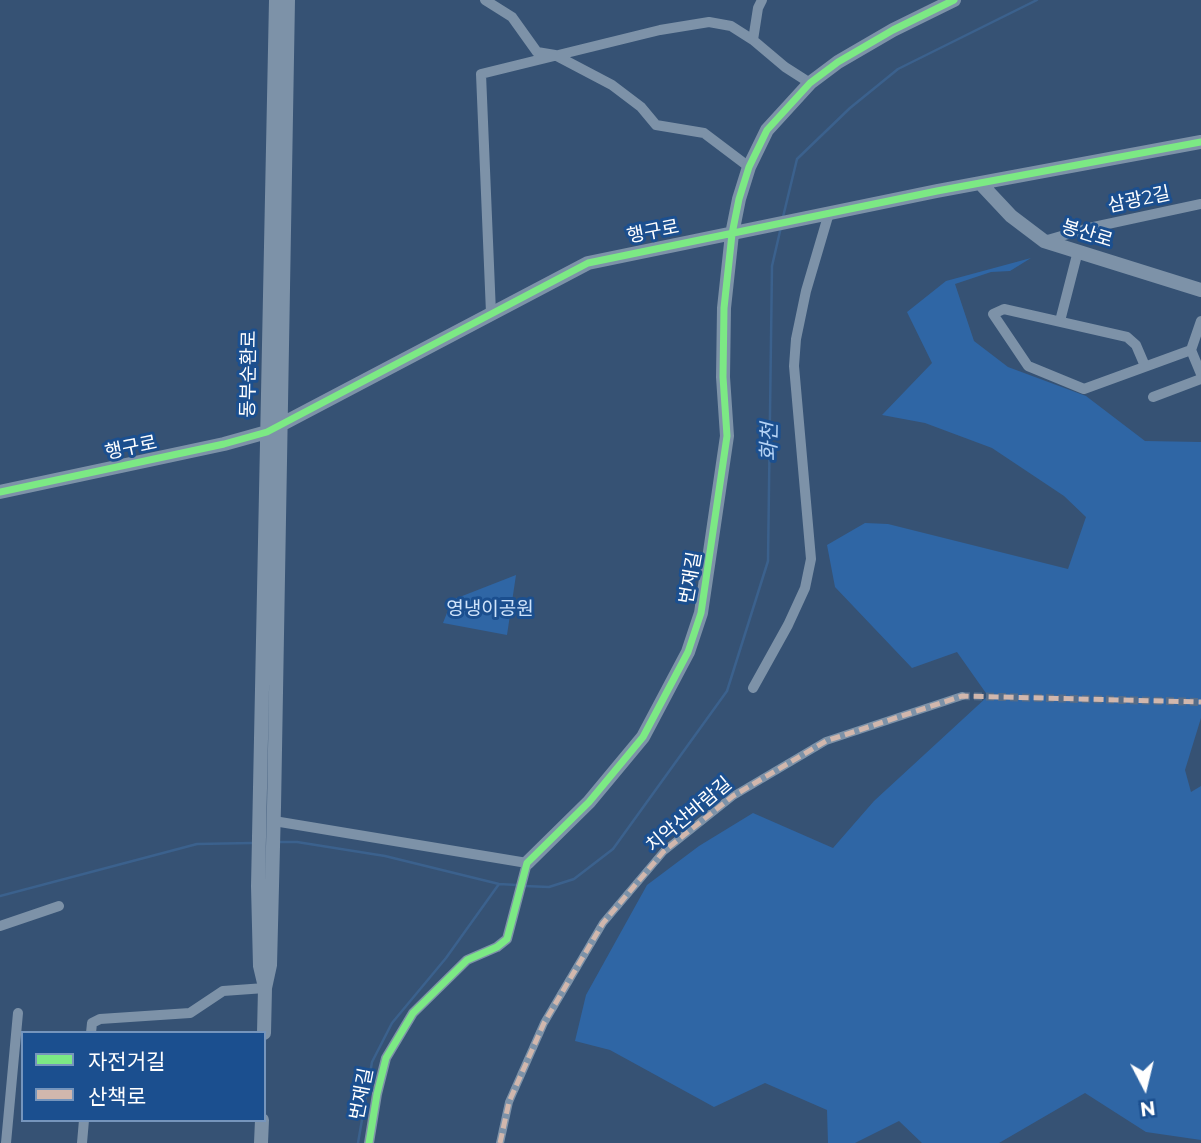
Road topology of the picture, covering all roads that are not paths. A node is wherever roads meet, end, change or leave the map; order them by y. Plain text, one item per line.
1 (276, 0) edge
2 (288, 0) edge
3 (485, 0) edge
4 (762, 0) edge
5 (954, 0) edge
6 (753, 40) junction
7 (555, 55) junction
8 (810, 83) junction
9 (1201, 142) edge
10 (750, 167) junction
11 (980, 183) junction
12 (1201, 204) edge
13 (829, 213) junction
14 (732, 234) junction
15 (1044, 241) junction
16 (1078, 251) junction
17 (1201, 290) edge
18 (491, 313) junction
19 (1060, 321) junction
20 (1201, 321) edge
21 (1191, 350) junction
22 (1145, 366) junction
23 (1201, 374) edge
24 (1201, 379) edge
25 (1153, 397) dead end
26 (274, 429) junction
27 (0, 492) edge
28 (752, 688) dead end
29 (962, 696) tunnel mouth
30 (267, 827) junction
31 (526, 867) junction
32 (59, 906) dead end
33 (0, 926) edge
34 (265, 988) junction
35 (18, 1013) dead end
36 (91, 1031) edge
37 (264, 1031) edge
38 (84, 1122) edge
39 (262, 1122) edge
40 (5, 1143) edge
41 (82, 1143) edge
42 (261, 1143) edge
43 (369, 1143) edge
44 (500, 1143) edge

1 - 26 street, 동부순환로
2 - 26 street, 동부순환로
3 - 7 street
4 - 6 street
5 - 8 street
6 - 7 street
6 - 8 street
7 - 10 street
7 - 18 street
8 - 10 street
9 - 11 street
10 - 14 street
11 - 13 street
11 - 15 street, 봉산로
12 - 15 street, 삼광2길
13 - 14 street, 행구로
13 - 28 street
14 - 18 street, 행구로
14 - 31 street, 번재길
15 - 16 street, 봉산로
16 - 17 street, 봉산로
16 - 19 street
18 - 26 street, 행구로
19 - 22 street
19 - 22 street
20 - 21 street
21 - 22 street
21 - 23 street
24 - 25 street
26 - 27 street, 행구로
26 - 30 street, 동부순환로
29 - 44 street, 치악산바람길
30 - 31 street
30 - 34 street, 동부순환로
31 - 43 street, 번재길
32 - 33 street
34 - 36 street
34 - 37 street
35 - 40 street
38 - 41 street
39 - 42 street

